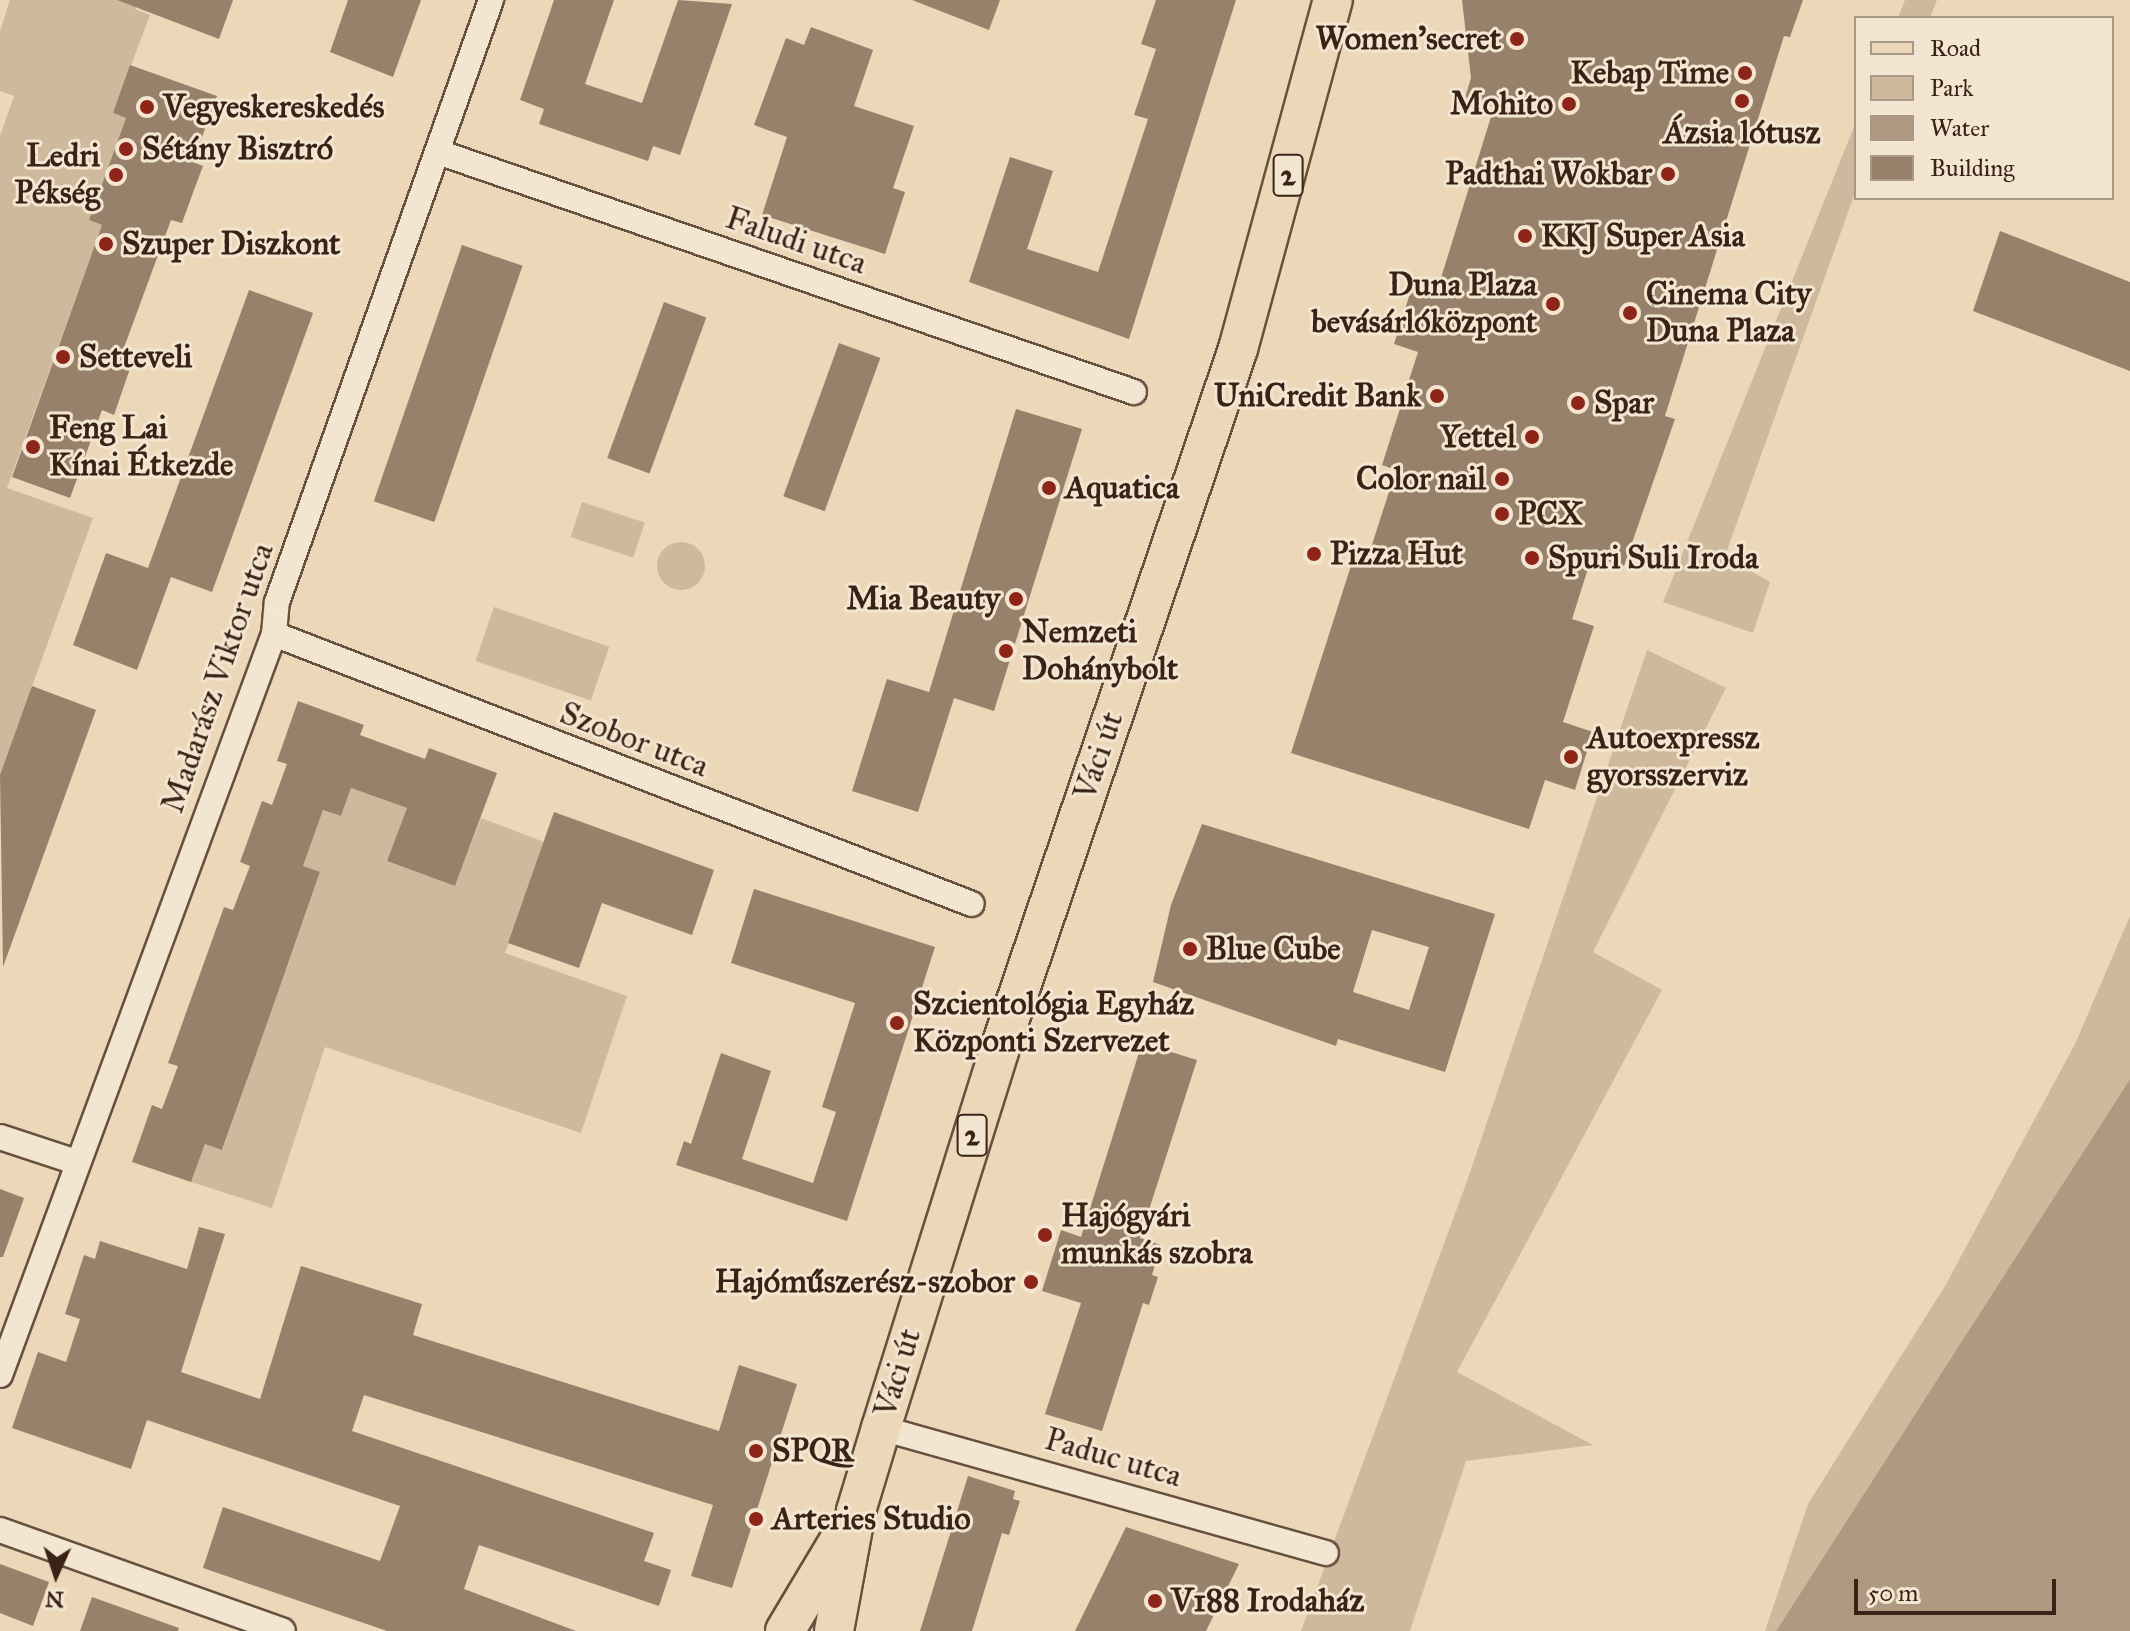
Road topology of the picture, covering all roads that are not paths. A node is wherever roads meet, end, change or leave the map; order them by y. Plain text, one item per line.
1 (491, 0) edge
2 (1333, 0) edge
3 (438, 152) junction
4 (1134, 392) dead end
5 (274, 634) junction
6 (972, 904) dead end
7 (0, 1137) edge
8 (76, 1162) junction
9 (0, 1375) edge
10 (881, 1428) junction
11 (856, 1511) junction
12 (0, 1530) edge
13 (1326, 1553) dead end
14 (283, 1631) edge
15 (785, 1631) edge
16 (834, 1631) edge

1 - 3 street, Madarász Viktor utca
2 - 10 main road, Váci út / 2
3 - 4 street, Faludi utca
3 - 5 street, Madarász Viktor utca
5 - 6 street, Szobor utca
5 - 8 street, Madarász Viktor utca
7 - 8 street
8 - 9 street, Madarász Viktor utca
10 - 11 main road, Váci út / 2
10 - 13 street, Paduc utca
11 - 15 main road, Váci út / 2
11 - 16 main road, Váci út / 2
12 - 14 street

